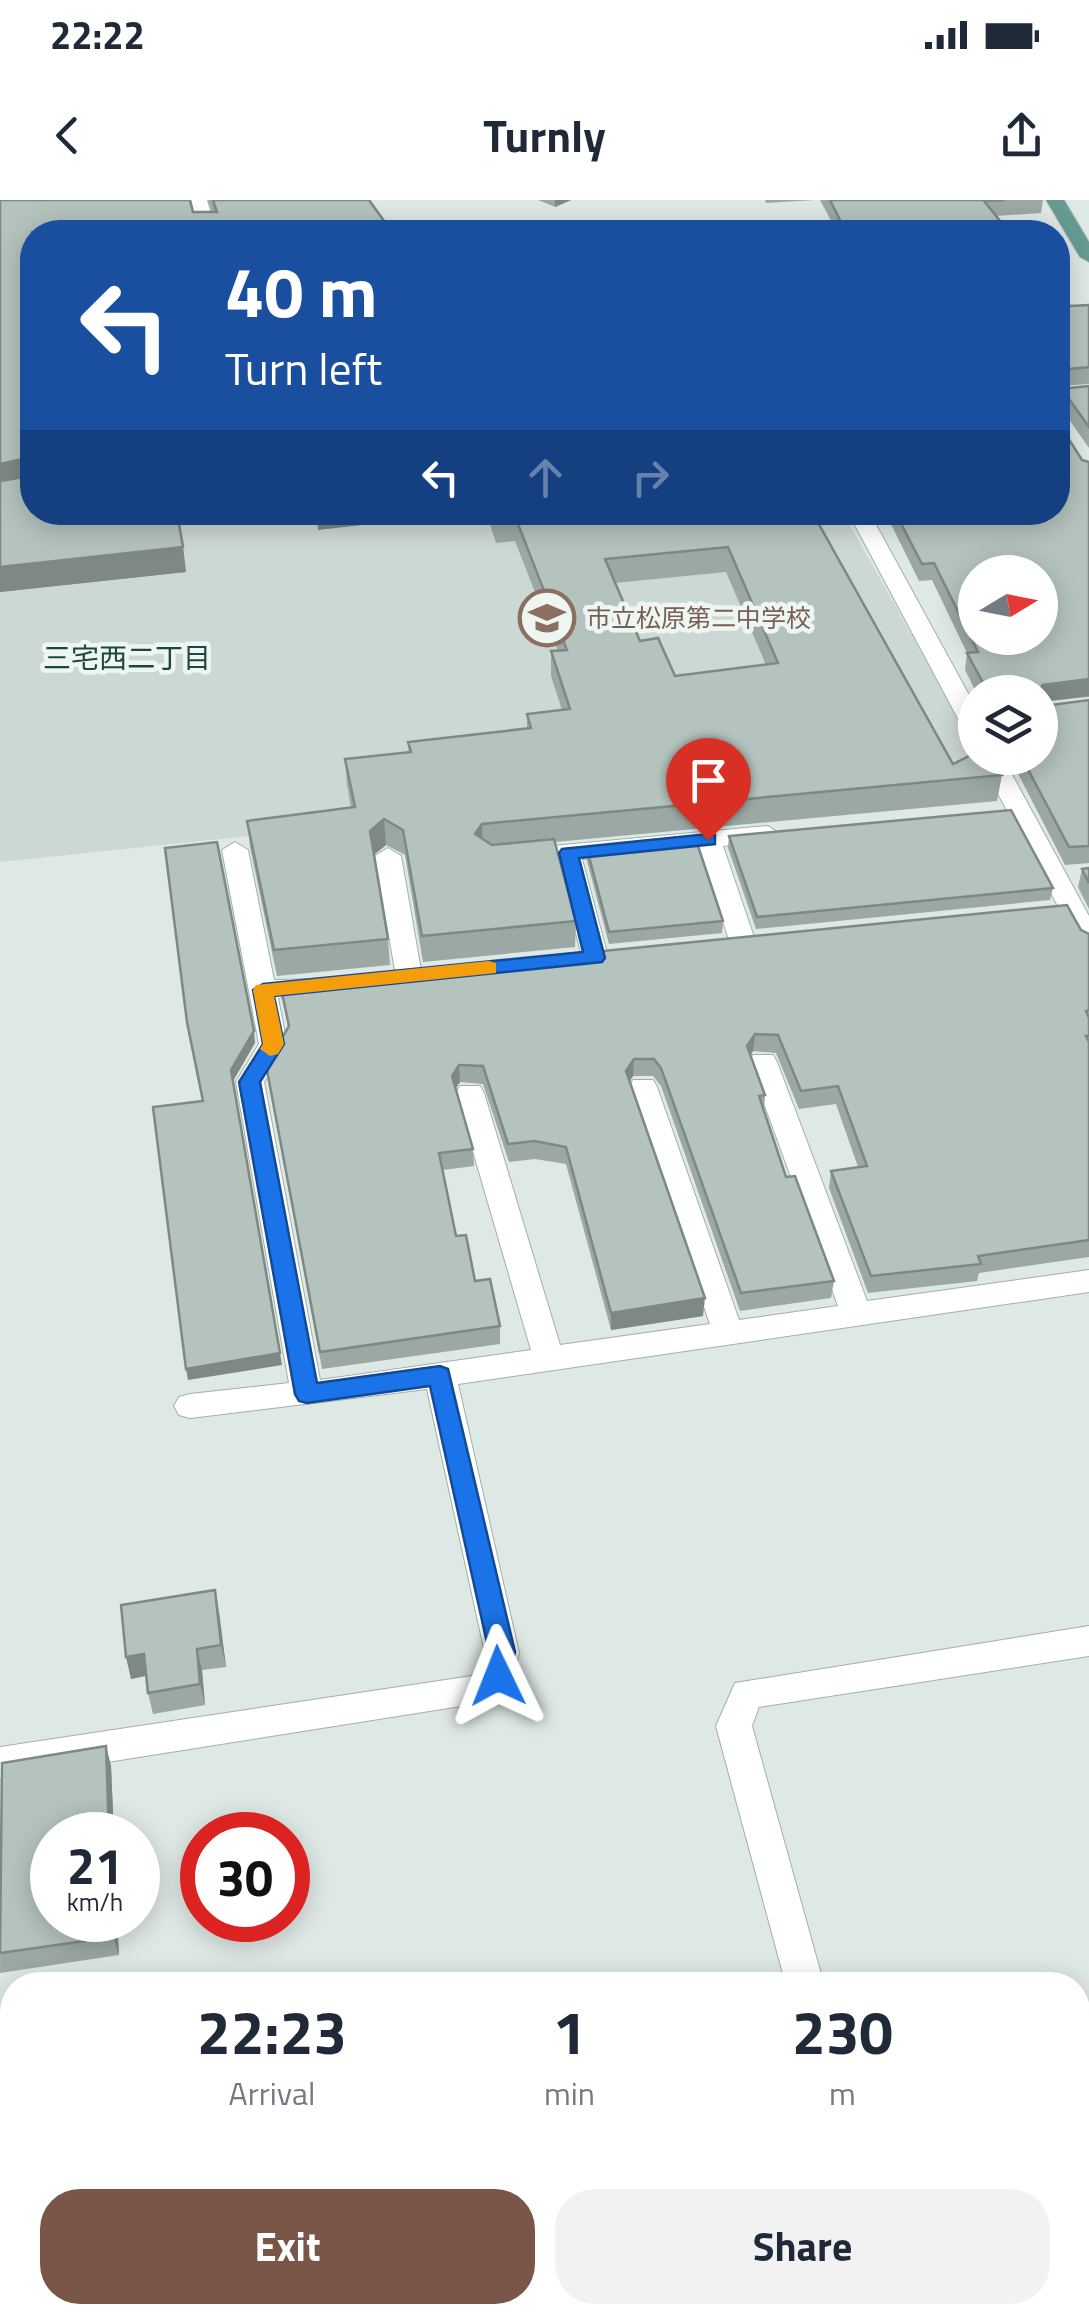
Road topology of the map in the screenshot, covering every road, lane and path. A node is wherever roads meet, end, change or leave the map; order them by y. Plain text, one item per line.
1 (1070, 225) edge
2 (1089, 256) edge
3 (865, 525) edge
4 (958, 693) edge
5 (997, 775) edge
6 (786, 832) edge
7 (708, 840) junction
8 (235, 850) dead end
9 (568, 853) junction
10 (388, 856) dead end
11 (492, 859) edge
12 (1089, 874) edge
13 (1055, 878) junction
14 (1073, 910) junction
15 (1034, 914) edge
16 (1089, 940) edge
17 (706, 946) edge
18 (594, 958) edge
19 (409, 976) edge
20 (354, 981) edge
21 (263, 990) junction
22 (763, 1062) dead end
23 (643, 1087) dead end
24 (470, 1093) dead end
25 (1089, 1281) edge
26 (857, 1315) junction
27 (728, 1333) junction
28 (549, 1359) junction
29 (440, 1376) junction
30 (307, 1394) junction
31 (190, 1406) dead end
32 (1089, 1642) edge
33 (0, 1764) edge
34 (802, 1972) edge

1 - 2 main road
3 - 4 street
5 - 13 street
6 - 7 street
7 - 9 street
7 - 17 street
8 - 21 street
9 - 11 street
9 - 18 street
10 - 19 street
12 - 13 street
13 - 14 street
14 - 15 street
14 - 16 street
20 - 21 street
21 - 30 street
22 - 26 street
23 - 27 street
24 - 28 street
25 - 26 street
26 - 27 street
27 - 28 street
28 - 29 street
29 - 30 street
29 - 33 street
30 - 31 street
32 - 34 street

